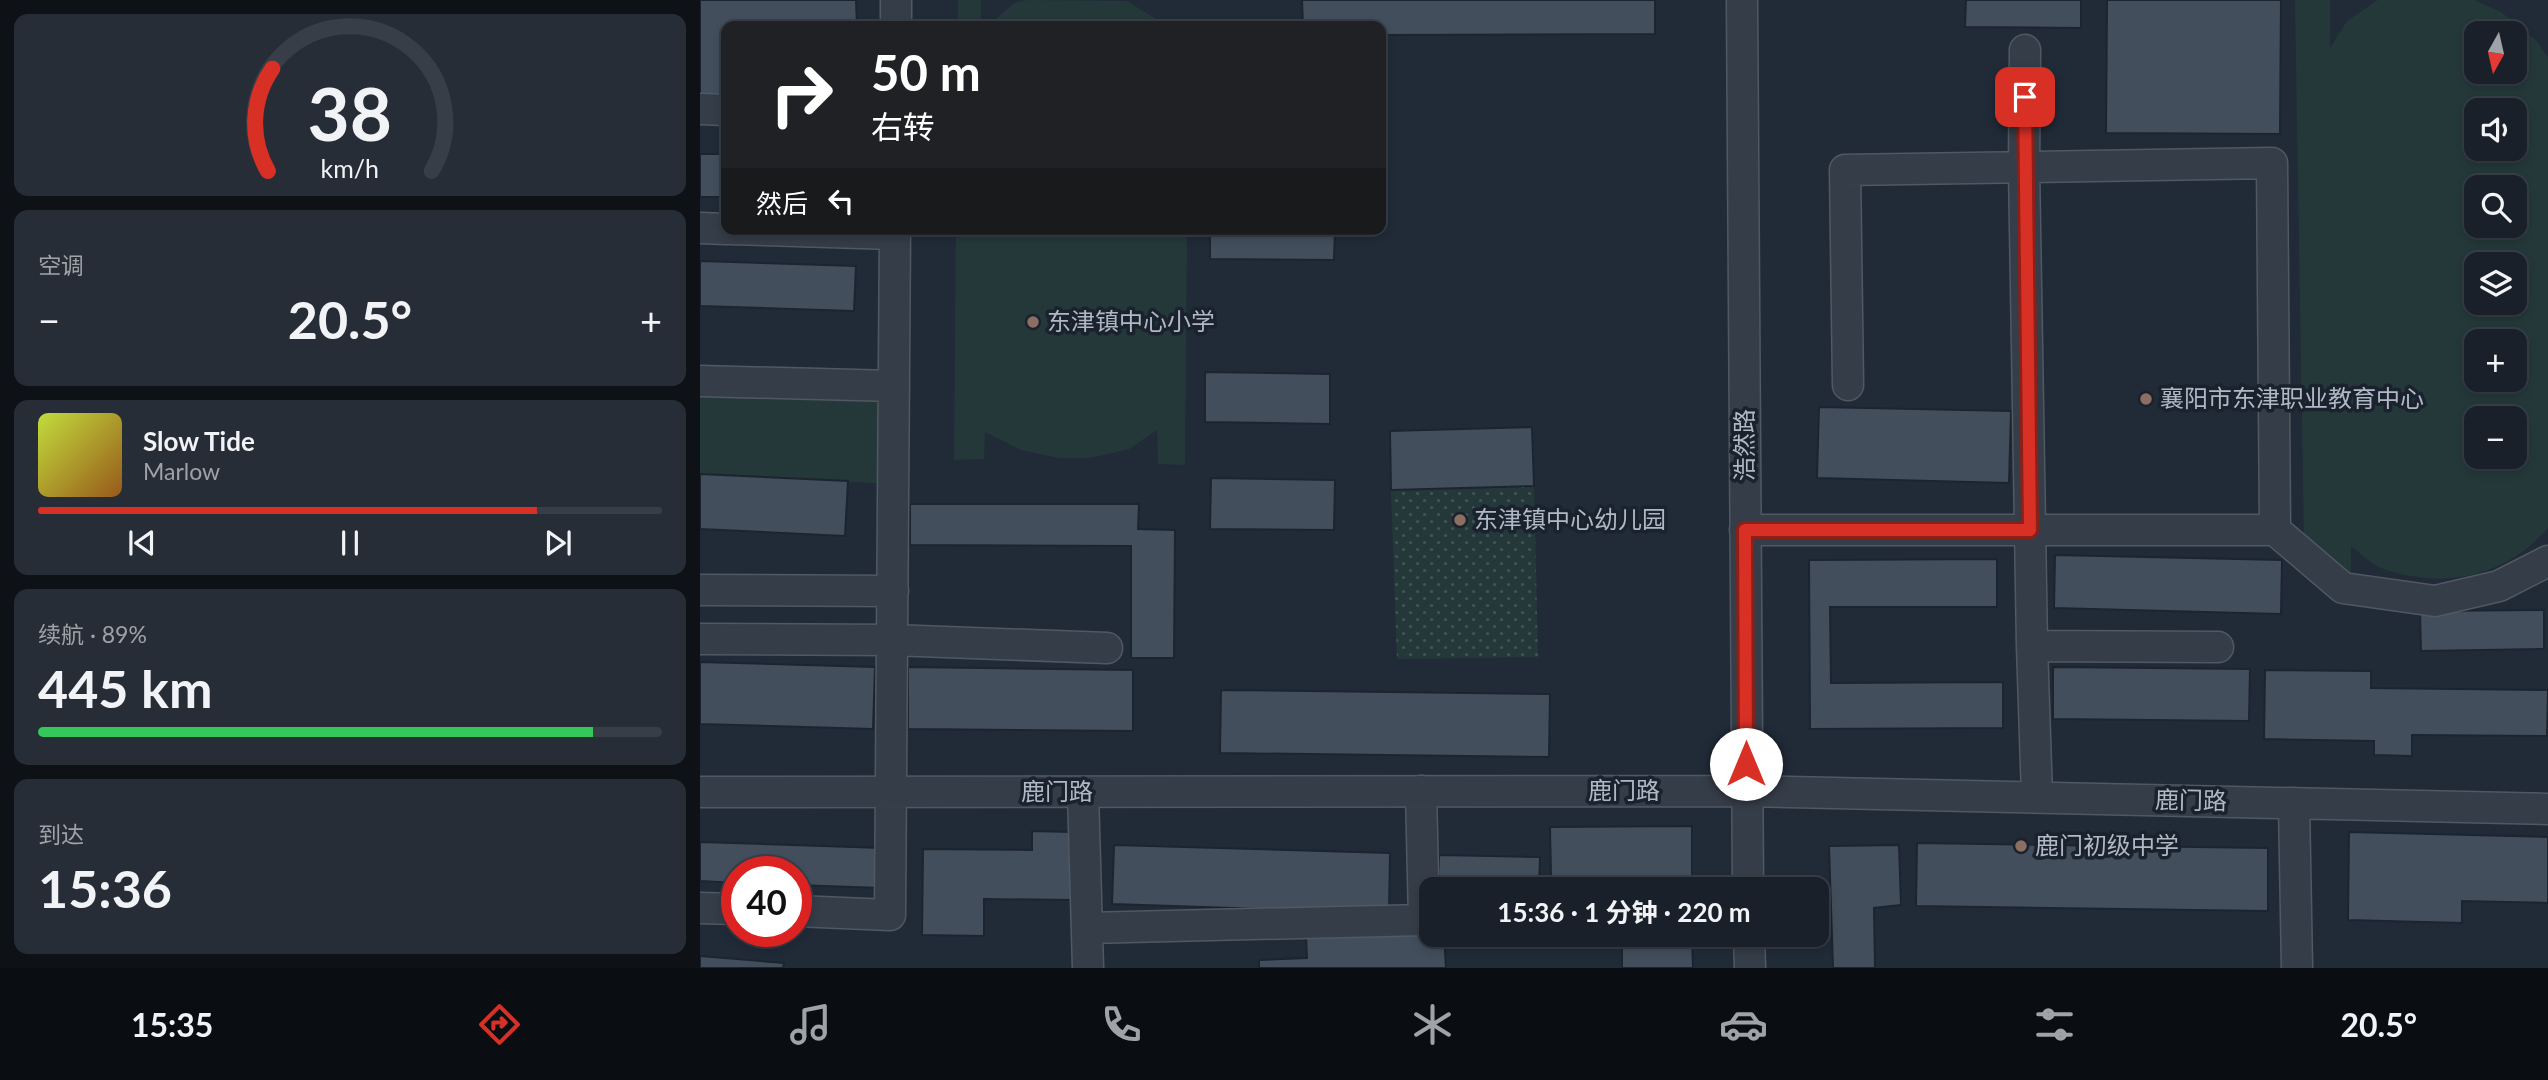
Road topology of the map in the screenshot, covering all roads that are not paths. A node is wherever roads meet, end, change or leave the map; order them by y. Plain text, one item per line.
1 (896, 0) edge
2 (1742, 0) edge
3 (896, 21) edge
4 (2025, 50) dead end
5 (700, 109) edge
6 (721, 110) edge
7 (2024, 167) junction
8 (700, 228) edge
9 (721, 229) edge
10 (895, 235) edge
11 (700, 381) edge
12 (1848, 385) dead end
13 (894, 386) junction
14 (1745, 530) junction
15 (2030, 530) junction
16 (2275, 530) junction
17 (2548, 561) edge
18 (700, 590) edge
19 (893, 591) junction
20 (700, 639) edge
21 (892, 640) junction
22 (2032, 646) junction
23 (2218, 647) dead end
24 (1107, 648) dead end
25 (1746, 790) junction
26 (1422, 791) junction
27 (700, 792) edge
28 (891, 792) junction
29 (1083, 792) junction
30 (2036, 797) junction
31 (2294, 803) junction
32 (2548, 809) edge
33 (1748, 877) edge
34 (700, 908) edge
35 (721, 909) edge
36 (812, 912) edge
37 (1087, 928) junction
38 (1749, 947) edge
39 (1088, 968) edge
40 (1750, 968) edge
41 (2297, 968) edge

1 - 3 street
2 - 14 street, 浩然路
4 - 7 street
5 - 6 street
7 - 12 street
7 - 15 street
7 - 16 street
8 - 9 street
10 - 13 street
11 - 13 street
13 - 19 street
14 - 15 street
14 - 25 street, 浩然路
15 - 16 street
15 - 22 street
16 - 17 street
18 - 19 street
19 - 21 street
20 - 21 street
21 - 24 street
21 - 28 street
22 - 23 street
22 - 30 street
25 - 26 street, 鹿门路
25 - 30 street, 鹿门路
25 - 33 street, 浩然路
26 - 29 street, 鹿门路
26 - 37 street
27 - 28 street, 鹿门路
28 - 29 street, 鹿门路
28 - 36 street
29 - 37 street
30 - 31 street, 鹿门路
31 - 32 street, 鹿门路
31 - 41 street
34 - 35 street
37 - 39 street
38 - 40 street

